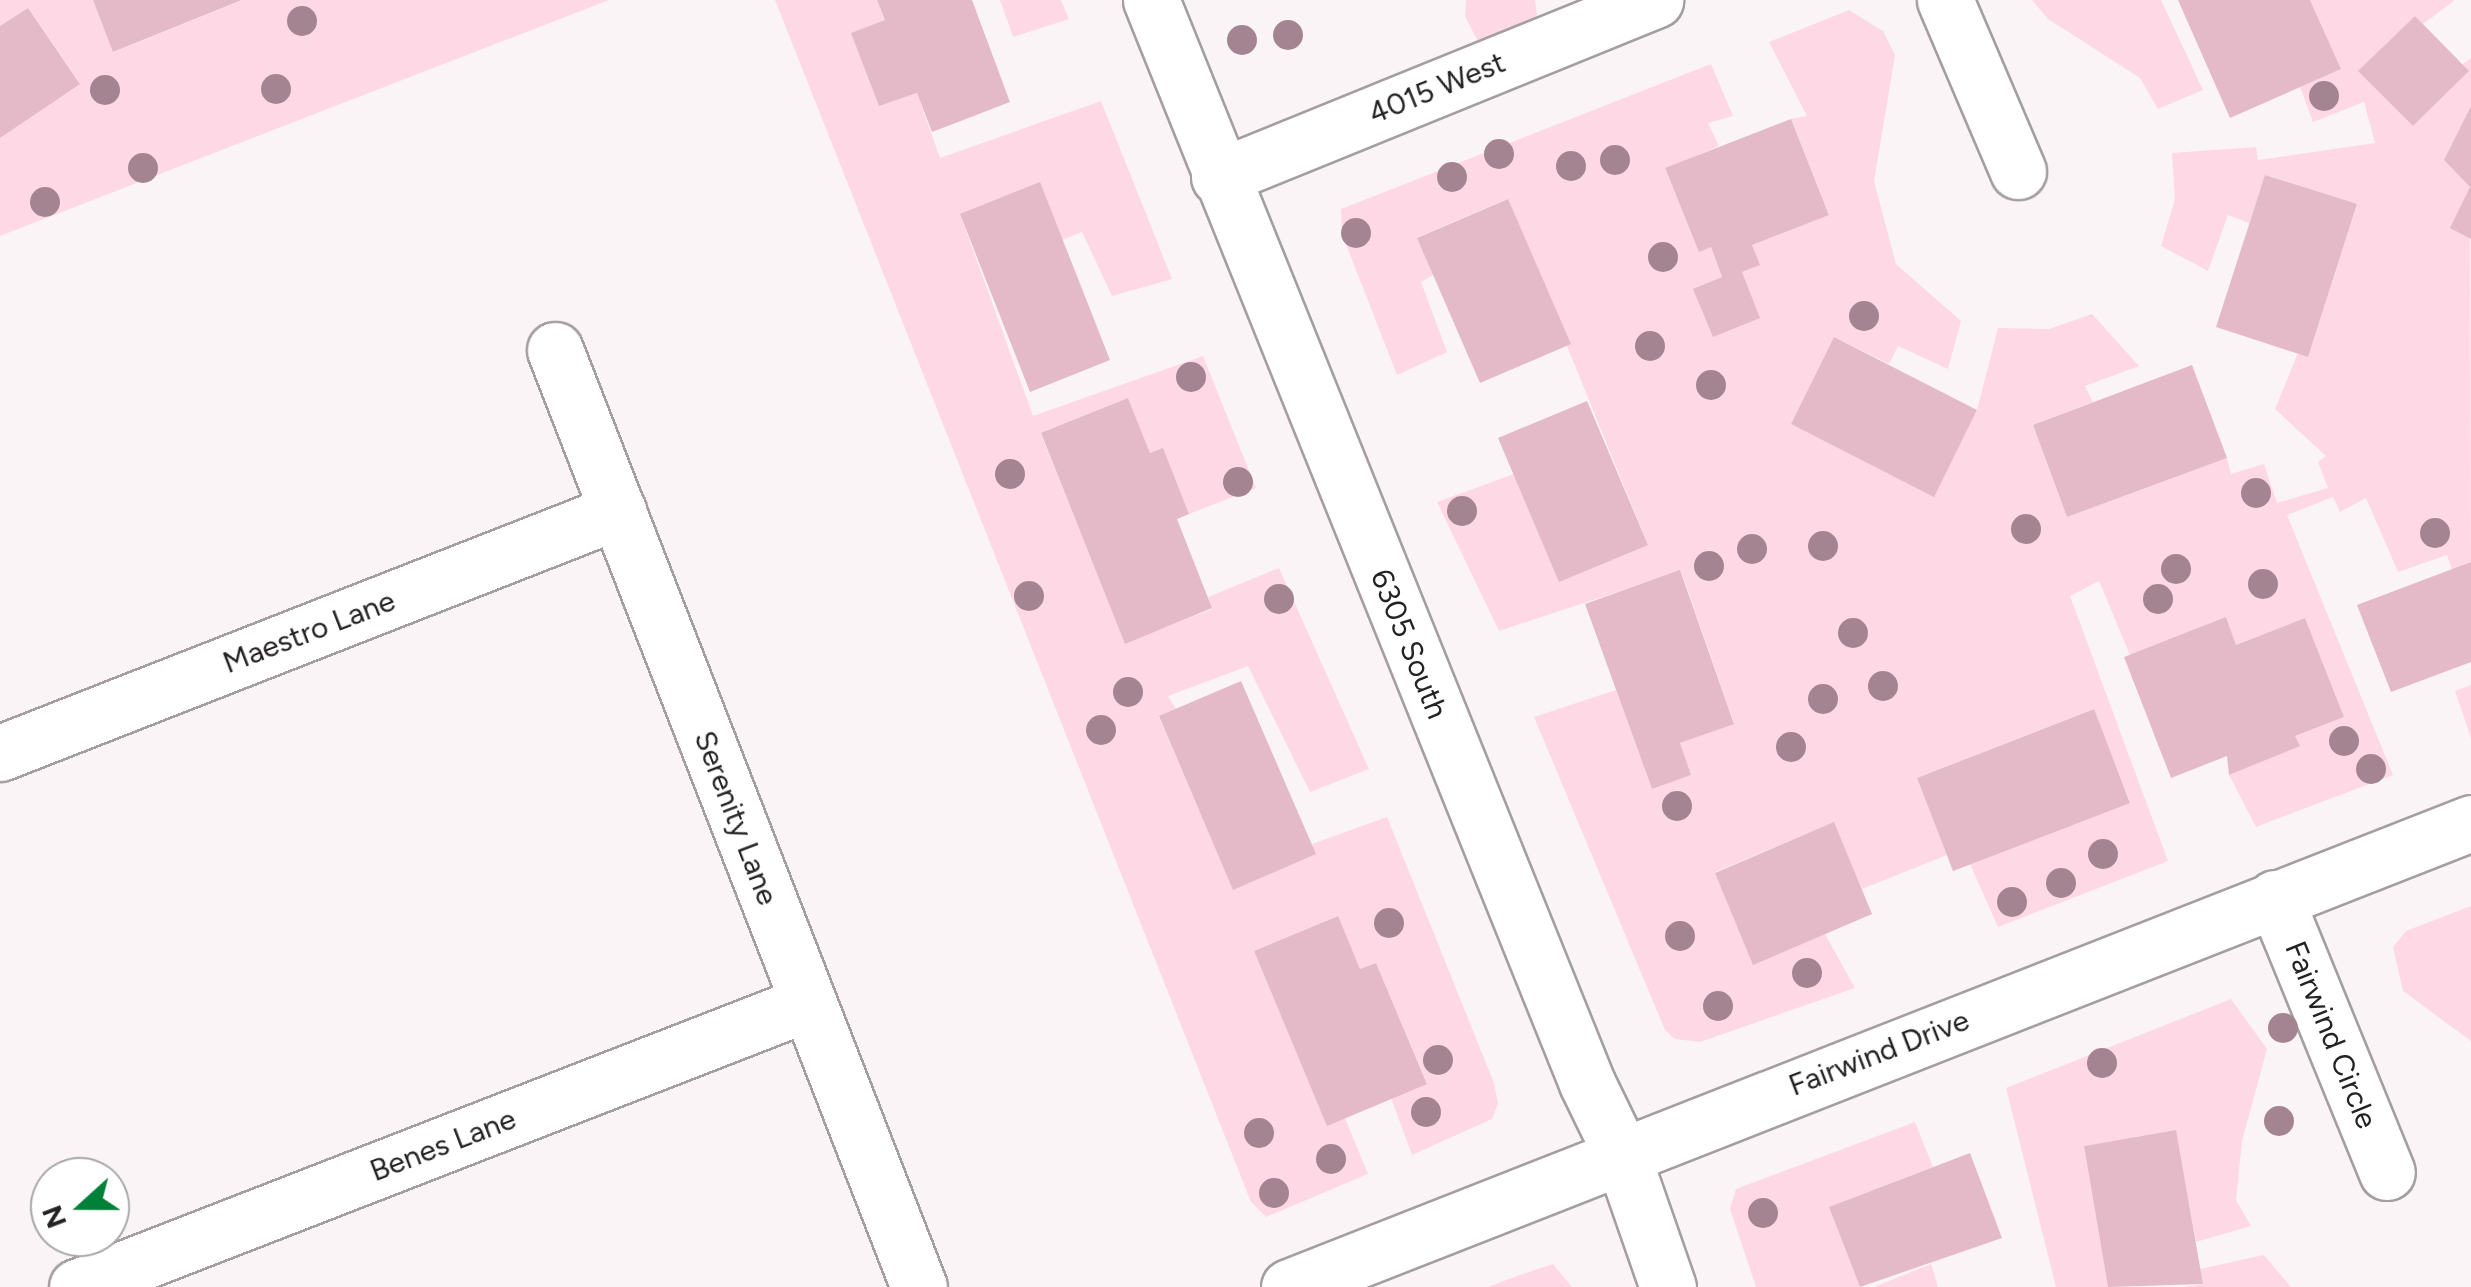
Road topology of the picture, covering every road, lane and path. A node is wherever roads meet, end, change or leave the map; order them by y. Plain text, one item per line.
1 (1151, 0) edge
2 (1655, 0) edge
3 (1945, 0) edge
4 (2018, 171) dead end
5 (1219, 178) junction
6 (554, 350) dead end
7 (618, 512) junction
8 (0, 753) edge
9 (2471, 822) edge
10 (2274, 898) junction
11 (808, 1004) junction
12 (1622, 1156) junction
13 (2387, 1172) dead end
14 (78, 1287) edge
15 (919, 1287) edge
16 (1289, 1287) edge
17 (1668, 1287) edge

1 - 5 street, 6305 South
2 - 5 street, 4015 West
3 - 4 street
5 - 12 street, 6305 South
6 - 7 street, Serenity Lane
7 - 8 street, Maestro Lane
7 - 11 street, Serenity Lane
9 - 10 street, Fairwind Drive
10 - 12 street, Fairwind Drive
10 - 13 street, Fairwind Circle
11 - 14 street, Benes Lane
11 - 15 street, Serenity Lane
12 - 16 street, Fairwind Drive
12 - 17 street, 6305 South

